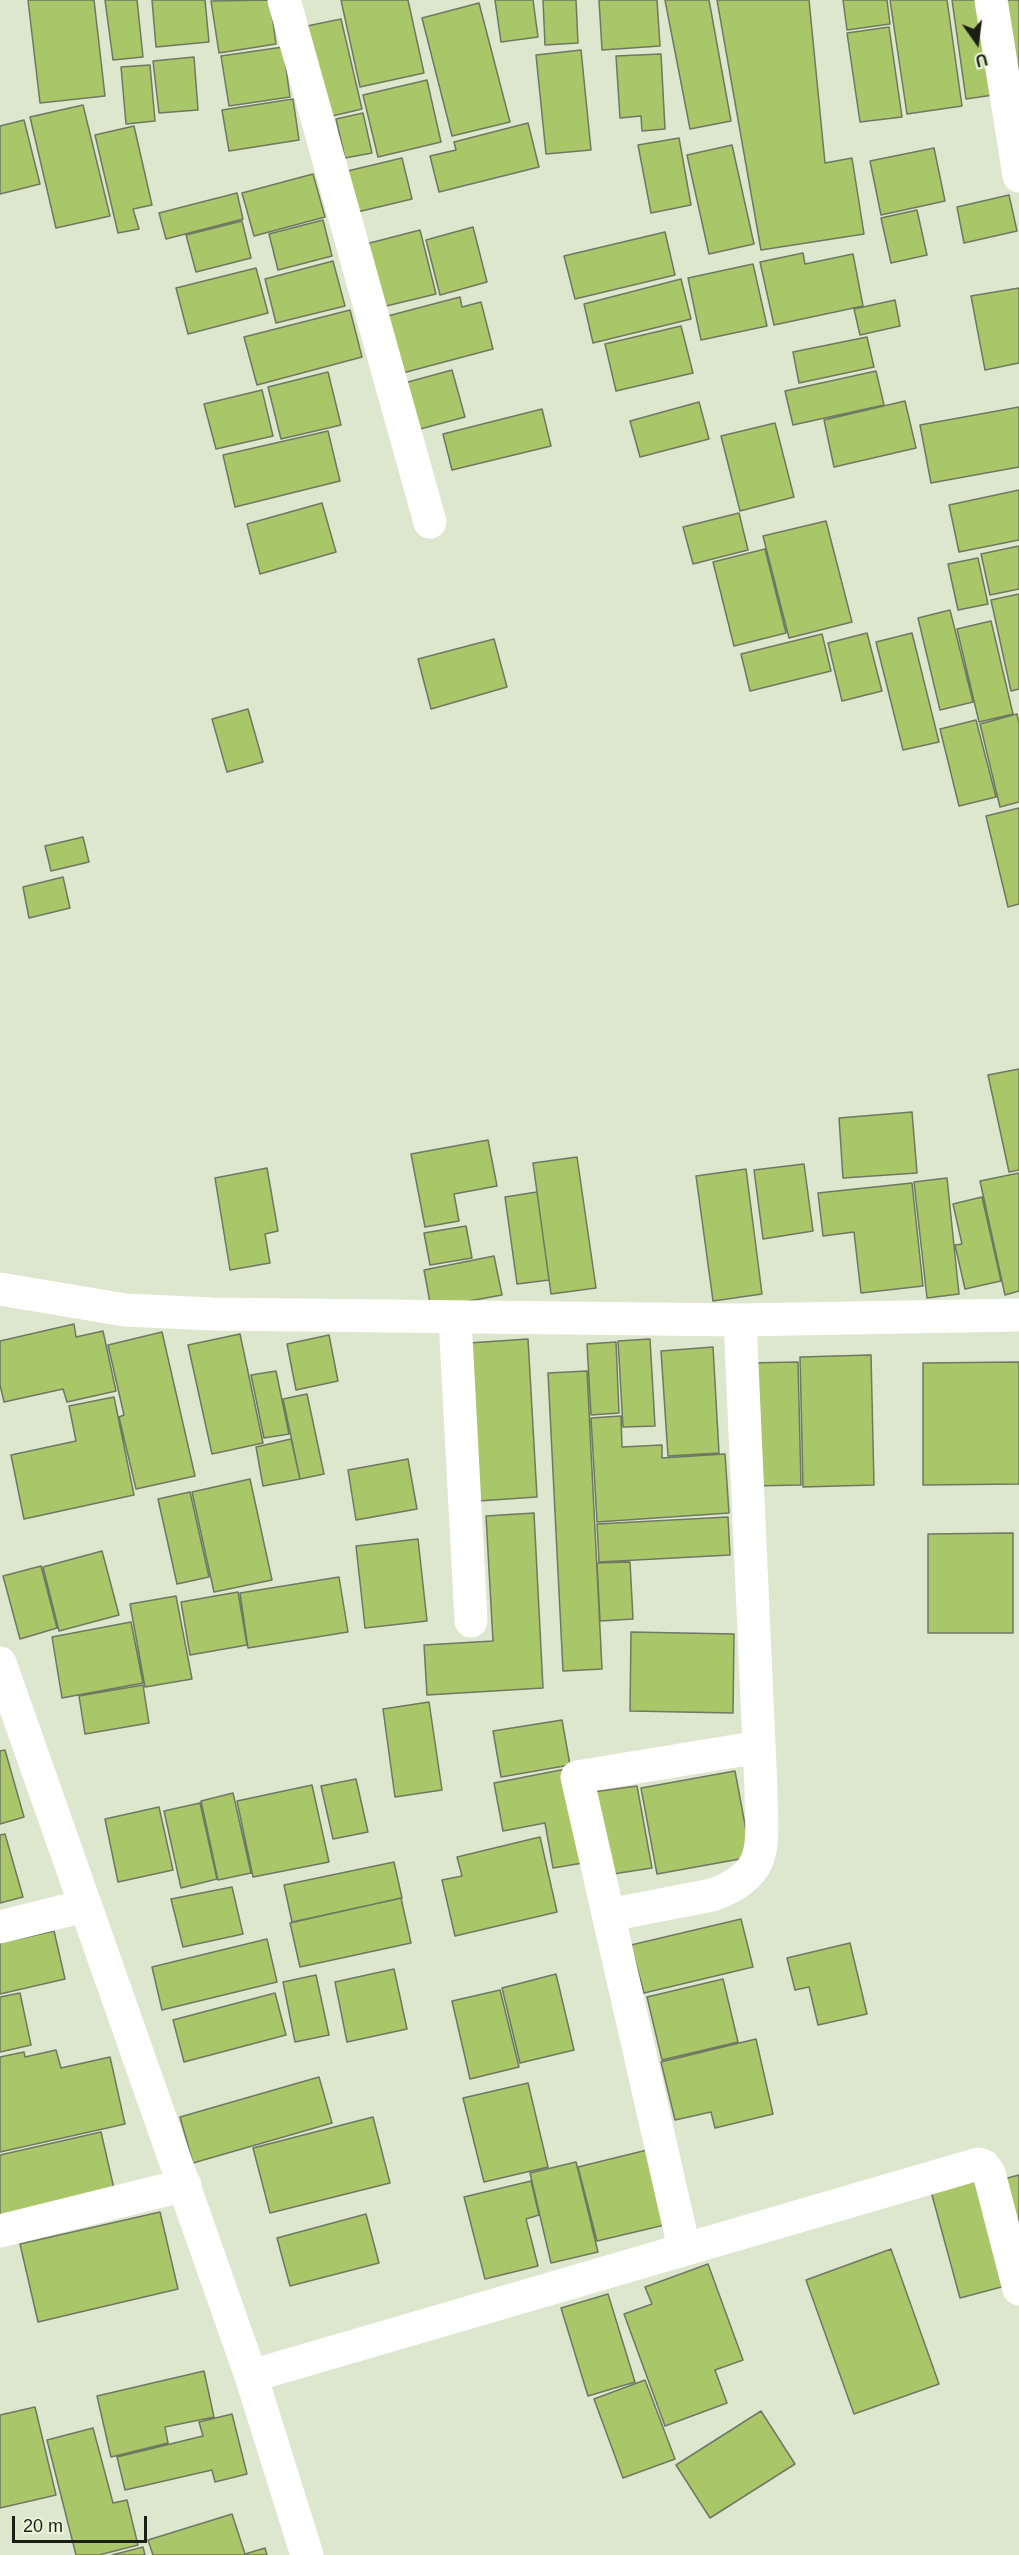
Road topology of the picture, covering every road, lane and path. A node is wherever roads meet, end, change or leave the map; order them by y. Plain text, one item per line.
1 (284, 0) edge
2 (991, 0) edge
3 (1019, 176) edge
4 (430, 522) dead end
5 (0, 1289) edge
6 (1019, 1316) edge
7 (455, 1318) junction
8 (740, 1320) junction
9 (471, 1622) dead end
10 (0, 1663) edge
11 (759, 1747) junction
12 (84, 1906) junction
13 (609, 1915) junction
14 (0, 1927) edge
15 (185, 2185) junction
16 (0, 2231) edge
17 (684, 2248) junction
18 (1019, 2289) edge
19 (251, 2376) junction
20 (307, 2555) edge

1 - 4 street
2 - 3 street
5 - 7 street
6 - 8 street
7 - 8 street
7 - 9 street
8 - 11 street
10 - 12 street
11 - 13 street
11 - 13 street
12 - 14 street
12 - 15 street
13 - 17 street
15 - 16 street
15 - 19 street
17 - 18 street
17 - 19 street
19 - 20 street

